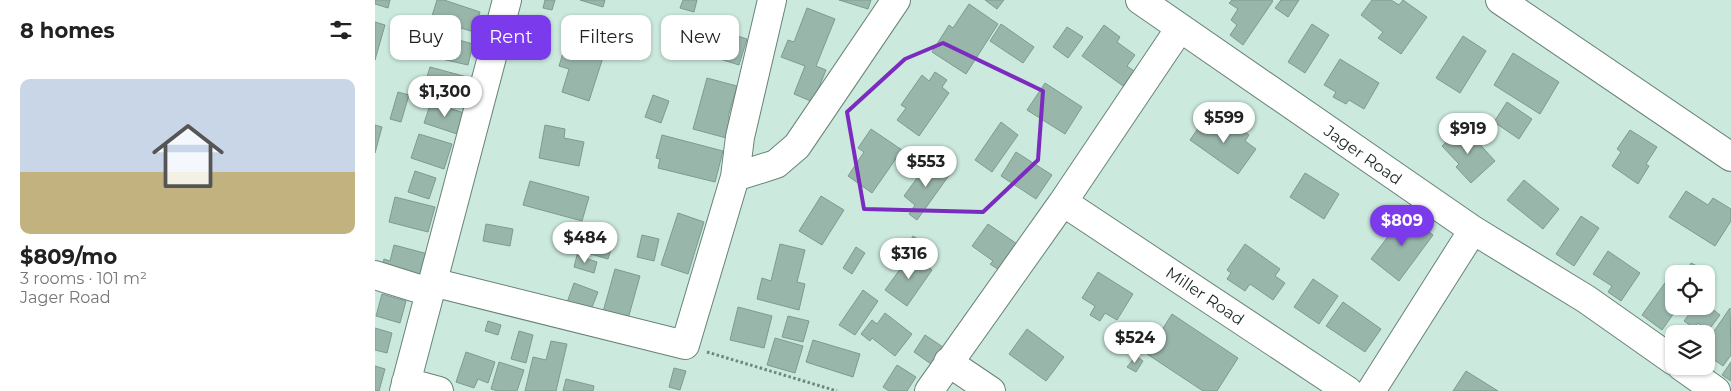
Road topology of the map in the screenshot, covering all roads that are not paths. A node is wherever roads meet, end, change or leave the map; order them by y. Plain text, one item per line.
1 (507, 0) edge
2 (772, 0) edge
3 (896, 0) edge
4 (1140, 0) edge
5 (1500, 0) edge
6 (1180, 28) junction
7 (1731, 157) edge
8 (735, 177) junction
9 (1063, 202) junction
10 (1473, 230) junction
11 (375, 275) edge
12 (431, 287) junction
13 (1665, 355) edge
14 (948, 362) junction
15 (1694, 375) edge
16 (405, 387) edge
17 (439, 391) edge
18 (929, 391) edge
19 (991, 391) edge
20 (1348, 391) edge
21 (1371, 391) edge
22 (1716, 391) edge

1 - 12 street
2 - 8 street
3 - 8 street
4 - 6 street, Jager Road
5 - 7 street
6 - 9 street
6 - 10 street, Jager Road
8 - 12 street
9 - 14 street
9 - 20 street, Miller Road
10 - 13 street, Jager Road
10 - 21 street
11 - 12 street
12 - 16 street
14 - 18 street
14 - 19 street
15 - 22 street
16 - 17 street

